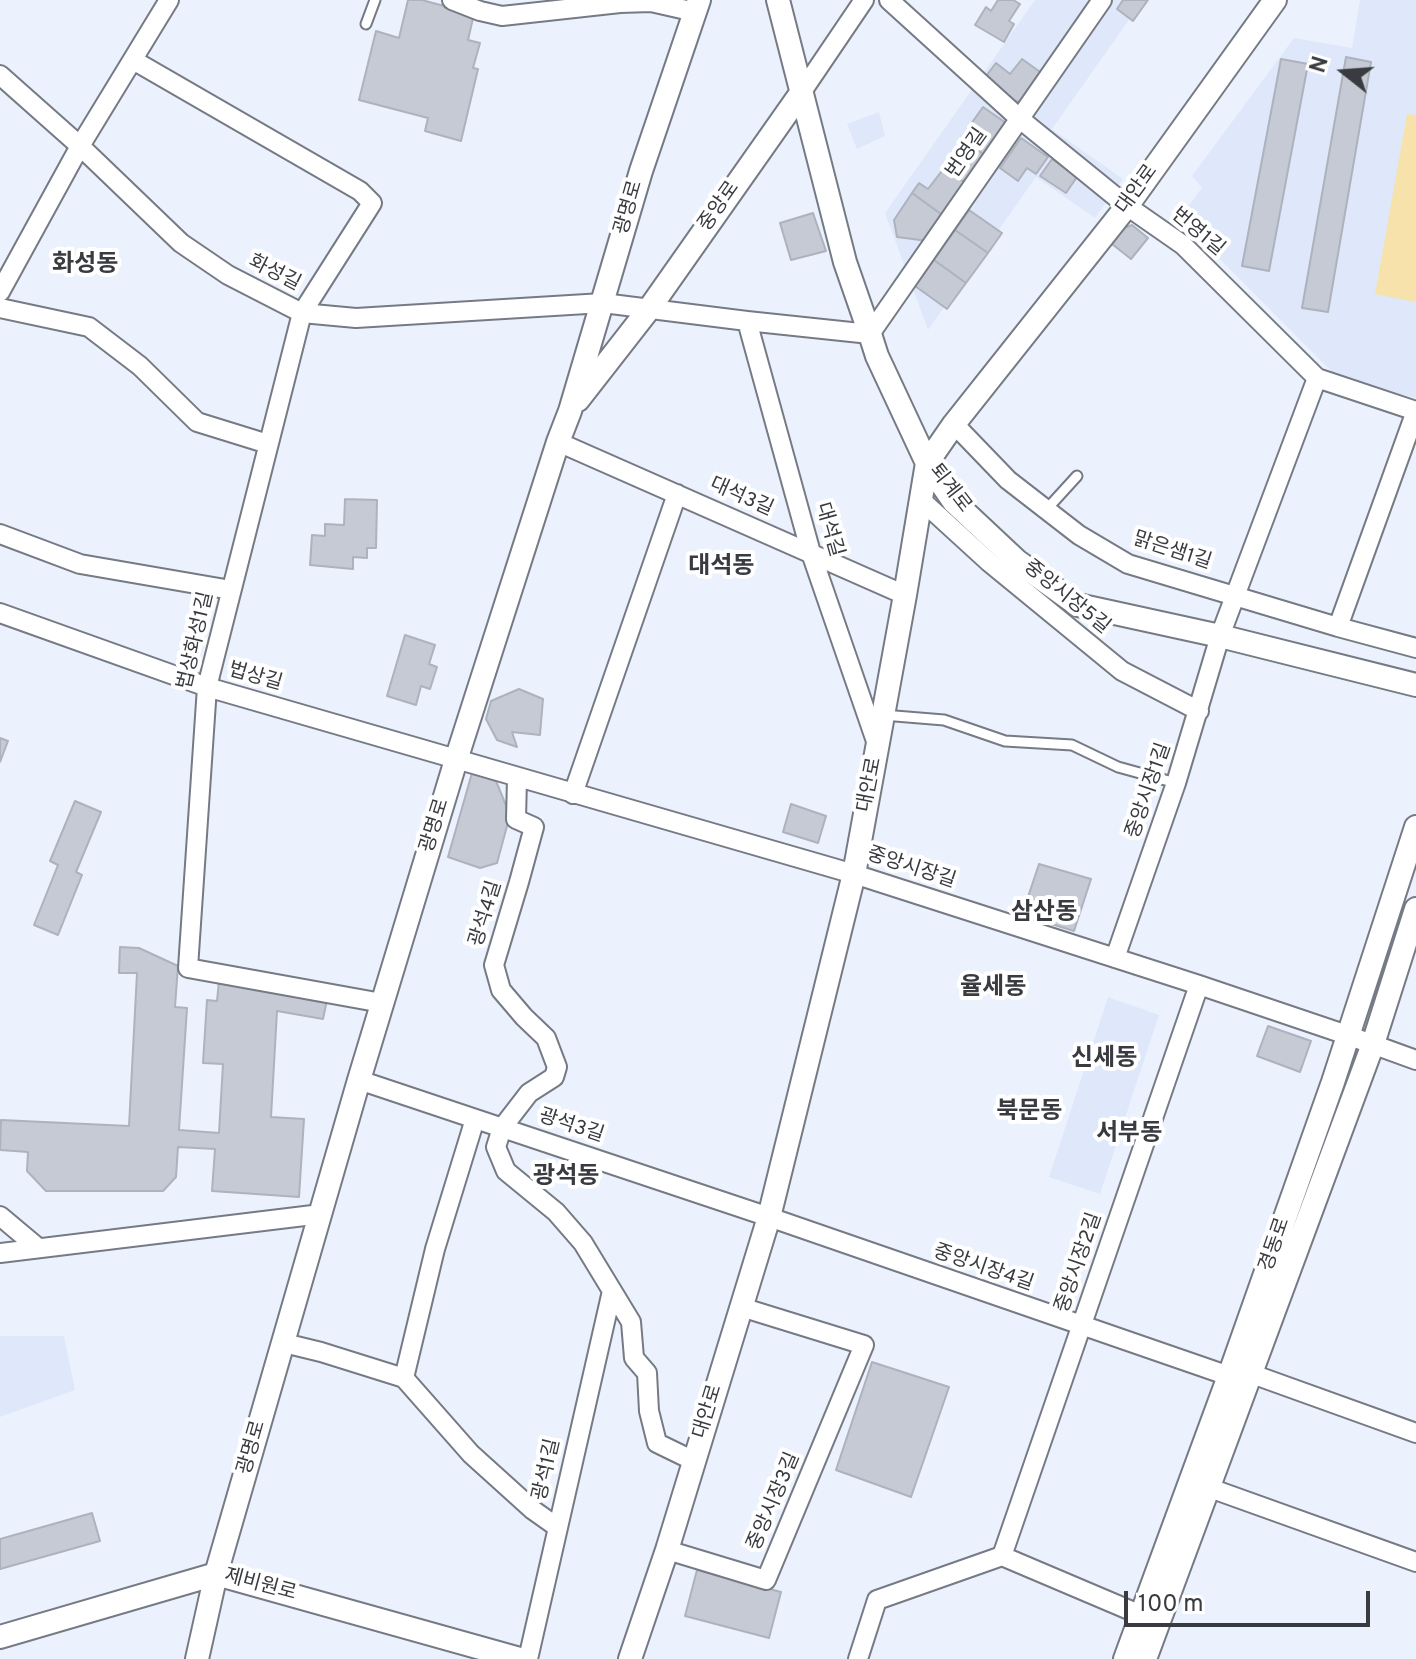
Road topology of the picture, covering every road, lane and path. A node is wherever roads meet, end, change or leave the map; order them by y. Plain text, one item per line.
1 (169, 0) edge
2 (375, 0) edge
3 (452, 0) edge
4 (778, 0) edge
5 (864, 0) edge
6 (889, 0) edge
7 (1102, 0) edge
8 (1275, 0) edge
9 (619, 1) edge
10 (697, 6) edge
11 (366, 24) dead end
12 (133, 60) junction
13 (0, 75) edge
14 (801, 93) junction
15 (1020, 119) junction
16 (80, 146) junction
17 (1127, 206) junction
18 (1, 286) edge
19 (603, 303) junction
20 (0, 308) edge
21 (649, 309) junction
22 (302, 313) junction
23 (747, 321) junction
24 (870, 334) junction
25 (1317, 378) junction
26 (570, 411) junction
27 (1416, 411) edge
28 (954, 424) junction
29 (558, 442) junction
30 (268, 444) junction
31 (927, 463) junction
32 (1077, 476) dead end
33 (677, 494) junction
34 (920, 499) junction
35 (1046, 510) junction
36 (0, 534) edge
37 (811, 553) junction
38 (231, 590) junction
39 (905, 595) junction
40 (1234, 596) junction
41 (0, 613) edge
42 (1338, 627) junction
43 (1220, 636) junction
44 (1416, 648) edge
45 (1416, 685) edge
46 (207, 687) junction
47 (1199, 711) junction
48 (882, 715) junction
49 (878, 748) junction
50 (456, 760) junction
51 (517, 778) junction
52 (1176, 783) junction
53 (573, 794) junction
54 (1416, 827) edge
55 (854, 874) junction
56 (1416, 909) edge
57 (1115, 958) junction
58 (1199, 985) junction
59 (382, 1003) junction
60 (1347, 1035) junction
61 (1373, 1044) junction
62 (1416, 1060) edge
63 (359, 1080) junction
64 (475, 1119) junction
65 (502, 1128) junction
66 (321, 1214) junction
67 (0, 1216) edge
68 (769, 1217) junction
69 (37, 1247) junction
70 (0, 1253) edge
71 (612, 1291) junction
72 (741, 1307) junction
73 (1081, 1326) junction
74 (284, 1343) junction
75 (1240, 1375) junction
76 (404, 1378) junction
77 (1416, 1433) edge
78 (694, 1461) junction
79 (1207, 1487) junction
80 (557, 1527) junction
81 (667, 1550) junction
82 (1002, 1556) junction
83 (1416, 1562) edge
84 (216, 1574) junction
85 (1141, 1615) junction
86 (0, 1637) edge
87 (470, 1652) edge
88 (197, 1659) edge
89 (520, 1659) edge
90 (528, 1659) edge
91 (630, 1659) edge
92 (858, 1659) edge
93 (1125, 1659) edge
94 (1145, 1659) edge

1 - 12 street
2 - 11 lane
3 - 9 street
4 - 14 street, 퇴계로
5 - 14 street, 중앙로
6 - 15 street, 번영1길
7 - 15 street, 번영길
8 - 17 street, 대안로
9 - 10 street
10 - 19 street, 광명로
12 - 16 street
12 - 22 street, 법상화성1길
13 - 16 street, 화성길
14 - 21 street, 중앙로
14 - 24 street, 퇴계로
15 - 17 street, 번영1길
15 - 24 street, 번영길
16 - 18 street
16 - 22 street, 화성길
17 - 25 street, 번영1길
17 - 28 street, 대안로
19 - 21 street, 화성길
19 - 22 street, 화성길
19 - 26 street, 광명로
20 - 30 street
21 - 23 street, 화성길
21 - 26 street, 중앙로
22 - 30 street, 법상화성1길
23 - 24 street, 화성길
23 - 37 street, 대석길
24 - 31 street, 퇴계로
25 - 27 street, 번영1길
25 - 40 street, 중앙시장1길
26 - 29 street, 광명로
27 - 42 street
28 - 31 street, 대안로
28 - 35 street, 맑은샘1길
29 - 33 street, 대석3길
29 - 50 street, 광명로
30 - 38 street, 법상화성1길
31 - 34 street, 대안로
31 - 43 street, 퇴계로
32 - 35 lane
33 - 37 street, 대석3길
33 - 53 street
34 - 39 street, 대안로
34 - 47 street, 중앙시장5길
35 - 40 street, 맑은샘1길
36 - 38 street
37 - 39 street, 대석3길
37 - 49 street, 대석길
38 - 46 street, 법상화성1길
39 - 48 street, 대안로
40 - 42 street, 맑은샘1길
40 - 43 street, 중앙시장1길
41 - 46 street, 법상길
42 - 44 street, 맑은샘1길
43 - 45 street, 퇴계로
43 - 47 street, 중앙시장1길
46 - 50 street, 법상길
46 - 59 street, 법상화성1길
47 - 52 street, 중앙시장1길
48 - 49 street, 대안로
48 - 52 lane
49 - 55 street, 대안로
50 - 51 street, 중앙시장길
50 - 59 street, 광명로
51 - 53 street, 중앙시장길
51 - 65 street, 광석4길
52 - 57 street, 중앙시장1길
53 - 55 street, 중앙시장길
54 - 60 street, 경동로
55 - 57 street, 중앙시장길
55 - 68 street, 대안로
56 - 61 street, 경동로
57 - 58 street, 중앙시장길
58 - 60 street, 중앙시장길
58 - 73 street, 중앙시장2길
59 - 63 street, 광명로
60 - 61 street, 중앙시장길
60 - 75 street, 경동로
61 - 62 street, 중앙시장길
61 - 75 street, 경동로
63 - 64 street, 광석3길
63 - 66 street, 광명로
64 - 65 street, 광석3길
64 - 76 street
65 - 68 street, 광석3길
65 - 71 street
66 - 69 street
66 - 74 street, 광명로
67 - 69 street
68 - 72 street, 대안로
68 - 73 street, 중앙시장4길
69 - 70 street
71 - 78 street
71 - 80 street, 광석1길
72 - 78 street, 대안로
72 - 81 street, 중앙시장3길
73 - 75 street, 중앙시장4길
73 - 82 street, 중앙시장2길
74 - 76 street
74 - 84 street, 광명로
75 - 77 street, 중앙시장4길
75 - 79 street, 경동로
75 - 85 street, 경동로
76 - 80 street
78 - 81 street, 대안로
79 - 83 street
79 - 94 street, 경동로
80 - 90 street, 광석1길
81 - 91 street, 대안로
82 - 85 street
82 - 92 street
84 - 86 street, 제비원로
84 - 87 street, 제비원로
84 - 88 street, 광명로
85 - 93 street, 경동로
87 - 89 street, 제비원로

